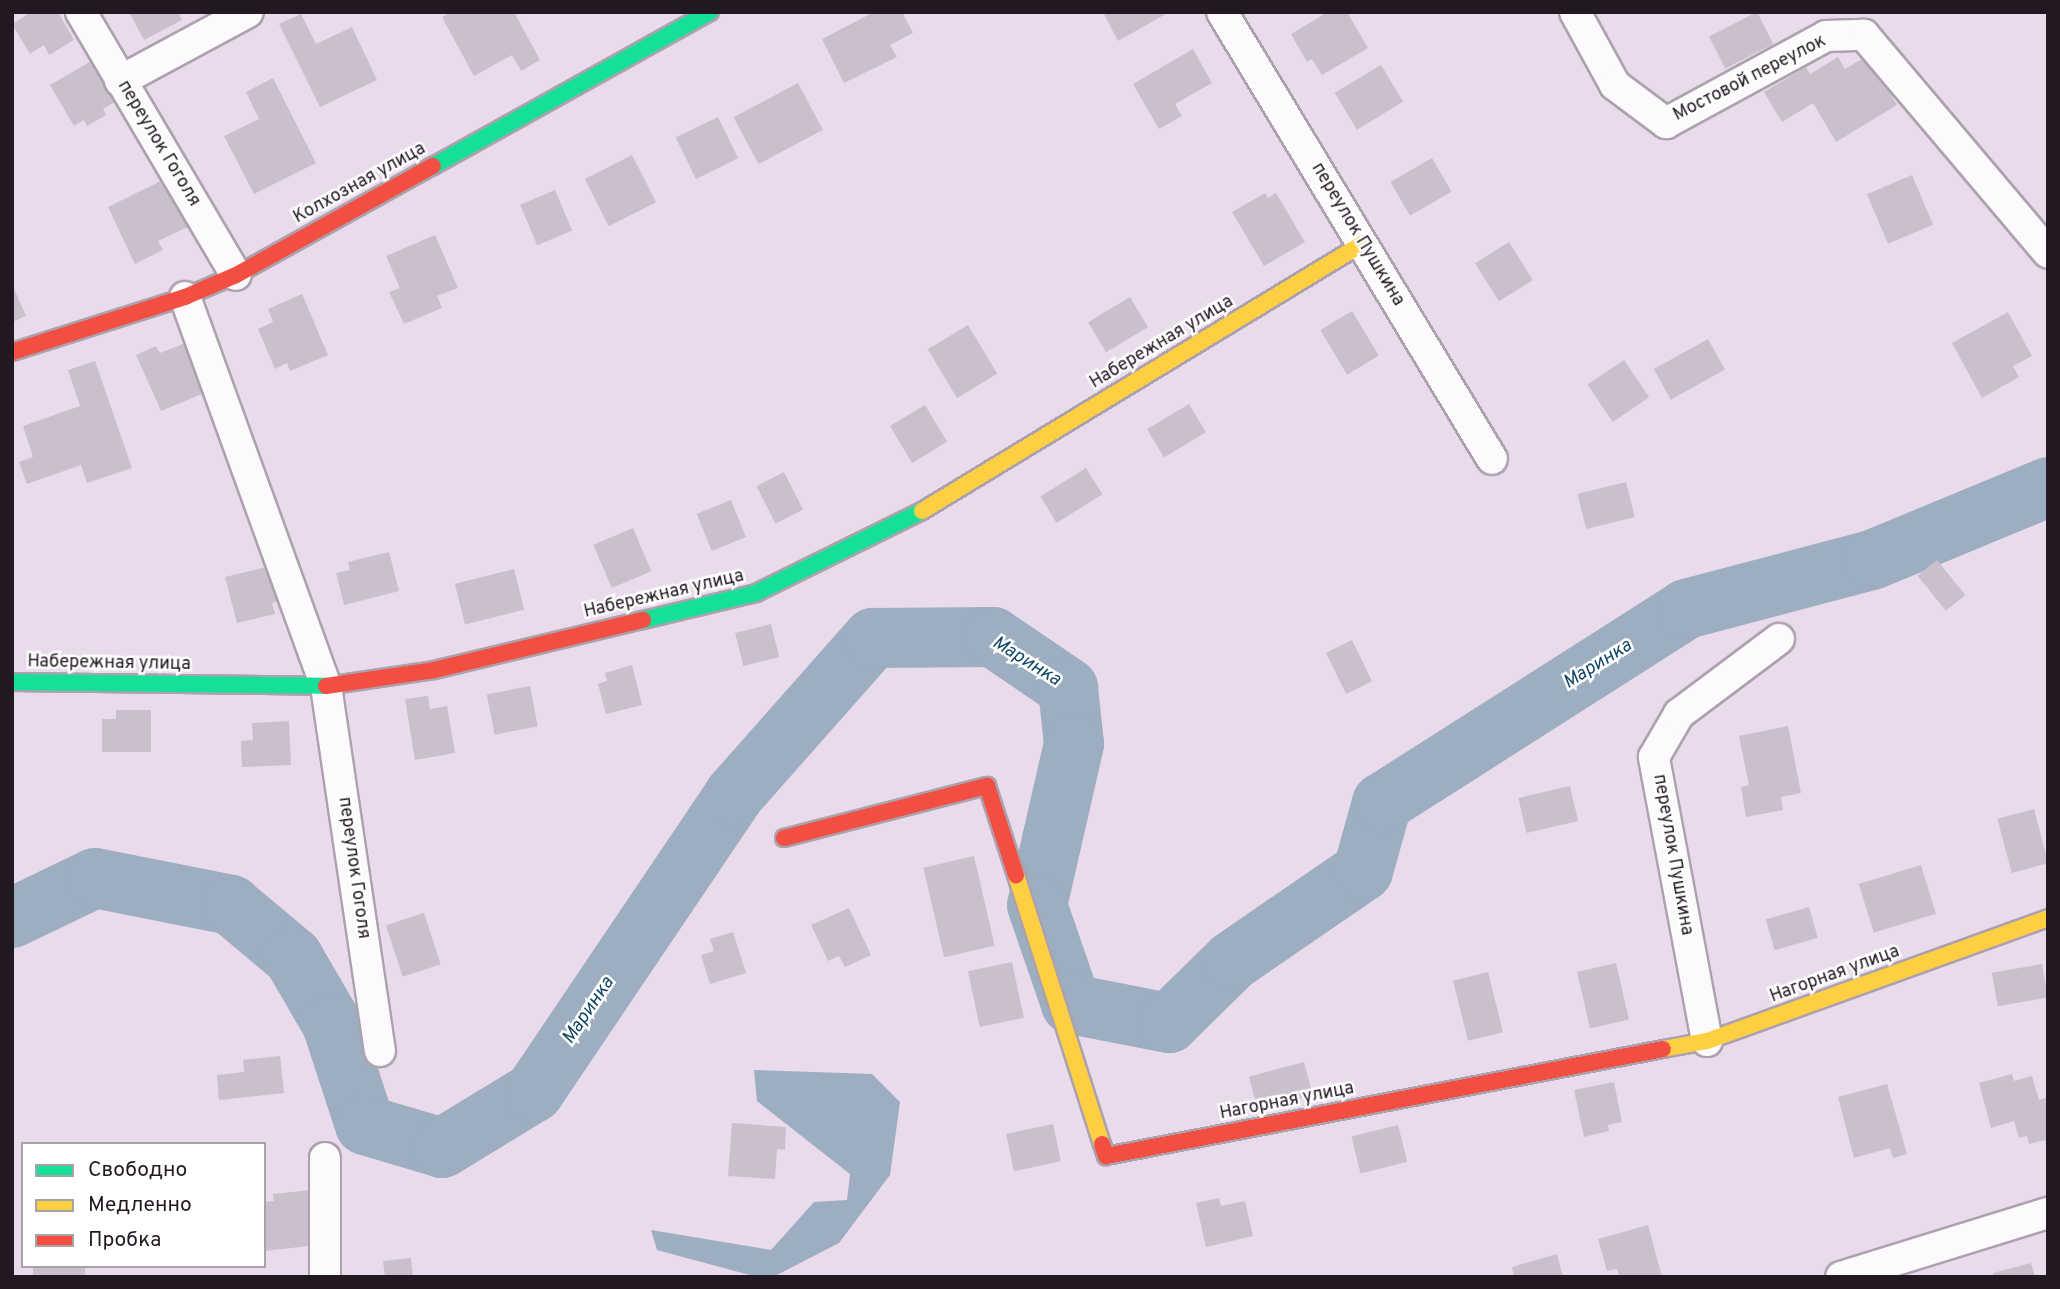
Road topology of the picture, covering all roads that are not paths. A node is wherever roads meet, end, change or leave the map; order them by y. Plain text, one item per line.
1 (81, 12) edge
2 (248, 12) edge
3 (710, 12) edge
4 (1222, 12) edge
5 (1574, 12) edge
6 (120, 81) junction
7 (1362, 244) junction
8 (2048, 253) edge
9 (236, 275) junction
10 (185, 297) junction
11 (12, 352) edge
12 (1492, 459) dead end
13 (1779, 639) dead end
14 (12, 682) edge
15 (326, 686) junction
16 (784, 838) dead end
17 (2048, 918) edge
18 (1707, 1041) junction
19 (380, 1051) dead end
20 (325, 1158) dead end
21 (2048, 1213) edge
22 (325, 1277) edge
23 (1841, 1277) edge

1 - 6 street, переулок Гоголя
2 - 6 street
3 - 9 street, Колхозная улица
4 - 7 street, переулок Пушкина
5 - 8 street, Мостовой переулок
6 - 9 street, переулок Гоголя
7 - 12 street, переулок Пушкина
7 - 15 street, Набережная улица
9 - 10 street, Колхозная улица
10 - 11 street, Колхозная улица
10 - 15 street, переулок Гоголя
13 - 18 street, переулок Пушкина
14 - 15 street, Набережная улица
15 - 19 street, переулок Гоголя
16 - 18 street, Нагорная улица
17 - 18 street, Нагорная улица
20 - 22 street
21 - 23 street

